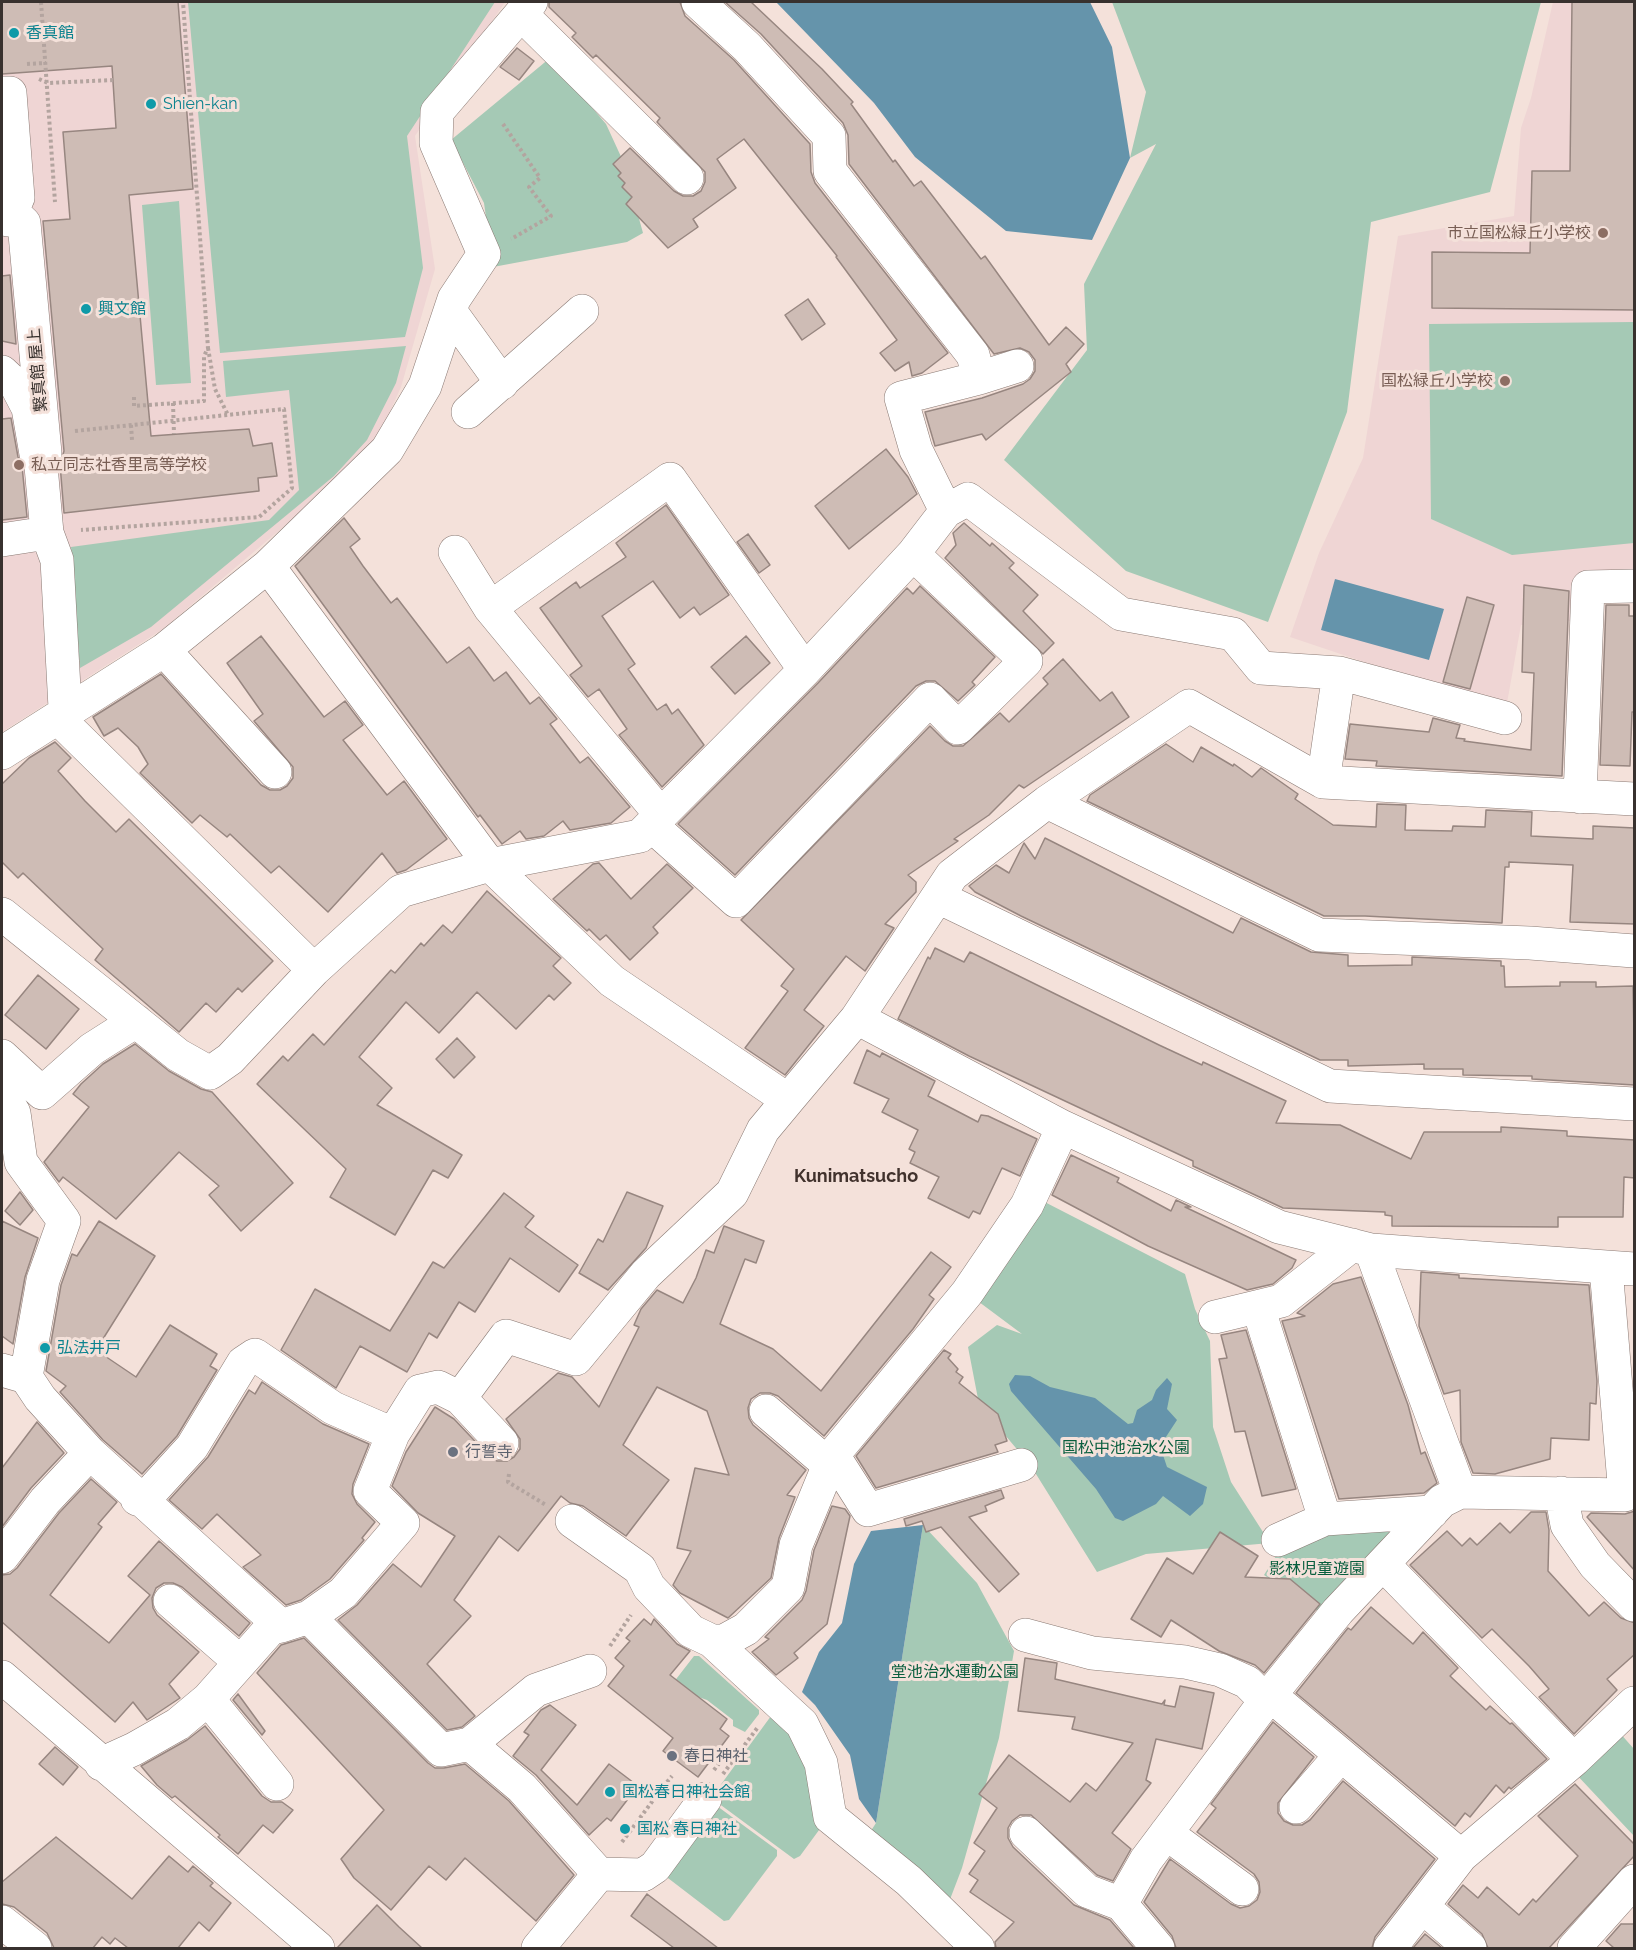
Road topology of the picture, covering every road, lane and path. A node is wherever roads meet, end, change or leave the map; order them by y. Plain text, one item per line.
1 (41, 2) edge
2 (183, 2) edge
3 (698, 2) edge
4 (526, 8) edge
5 (46, 63) junction
6 (14, 70) edge
7 (113, 81) dead end
8 (48, 83) junction
9 (2, 93) edge
10 (2, 103) edge
11 (503, 124) dead end
12 (687, 178) dead end
13 (2, 195) edge
14 (55, 202) dead end
15 (484, 254) junction
16 (450, 311) junction
17 (582, 311) dead end
18 (208, 348) junction
19 (1017, 366) dead end
20 (979, 378) junction
21 (2, 381) edge
22 (502, 382) junction
23 (134, 398) dead end
24 (173, 403) junction
25 (468, 412) dead end
26 (228, 415) junction
27 (131, 425) junction
28 (66, 432) dead end
29 (174, 434) dead end
30 (132, 440) dead end
31 (40, 453) junction
32 (946, 511) junction
33 (47, 533) junction
34 (2, 540) edge
35 (455, 552) dead end
36 (913, 554) junction
37 (268, 566) junction
38 (1635, 586) edge
39 (490, 608) junction
40 (164, 650) junction
41 (805, 669) junction
42 (1339, 674) junction
43 (66, 712) junction
44 (1505, 718) dead end
45 (2, 753) edge
46 (275, 772) dead end
47 (1323, 782) junction
48 (1580, 796) junction
49 (1635, 799) edge
50 (1047, 802) junction
51 (656, 820) junction
52 (490, 865) junction
53 (938, 897) junction
54 (2, 914) edge
55 (1635, 951) edge
56 (314, 970) junction
57 (857, 1018) junction
58 (136, 1021) junction
59 (2, 1056) edge
60 (2, 1093) edge
61 (788, 1100) junction
62 (1635, 1104) edge
63 (1063, 1127) junction
64 (1361, 1248) junction
65 (1620, 1269) edge
66 (1258, 1307) junction
67 (1215, 1317) dead end
68 (14, 1373) edge
69 (460, 1398) junction
70 (766, 1411) dead end
71 (393, 1434) junction
72 (502, 1443) joint
73 (90, 1454) junction
74 (831, 1460) junction
75 (1021, 1465) dead end
76 (1460, 1491) junction
77 (1561, 1493) junction
78 (137, 1499) junction
79 (1432, 1512) junction
80 (1325, 1519) junction
81 (572, 1521) joint
82 (1278, 1540) dead end
83 (2, 1557) edge
84 (1383, 1564) junction
85 (649, 1587) junction
86 (170, 1600) dead end
87 (1635, 1605) edge
88 (295, 1621) junction
89 (1025, 1635) dead end
90 (712, 1641) junction
91 (240, 1662) junction
92 (590, 1671) joint
93 (2, 1677) edge
94 (1268, 1698) junction
95 (208, 1699) junction
96 (1635, 1703) edge
97 (765, 1718) dead end
98 (470, 1744) junction
99 (1341, 1755) junction
100 (1574, 1760) junction
101 (101, 1764) junction
102 (672, 1776) dead end
103 (277, 1784) dead end
104 (705, 1799) joint
105 (1296, 1807) dead end
106 (629, 1833) dead end
107 (1026, 1833) dead end
108 (1166, 1833) junction
109 (1461, 1856) junction
110 (599, 1874) junction
111 (1242, 1889) dead end
112 (1631, 1892) edge
113 (1121, 1904) junction
114 (1423, 1907) junction
115 (2, 1922) edge
116 (1585, 1944) edge
117 (35, 1948) edge
118 (318, 1948) edge
119 (537, 1948) edge
120 (978, 1948) edge
121 (1158, 1948) edge
122 (1390, 1948) edge
123 (1470, 1948) edge

1 - 5 path
2 - 18 path
3 - 20 street
4 - 12 street
4 - 15 street
5 - 6 path
5 - 8 path
6 - 10 street
7 - 8 path
8 - 14 path
9 - 21 street
11 - 15 path
13 - 31 street, 繋真館 屋上
15 - 16 street
16 - 22 street
16 - 37 street
17 - 22 street
18 - 24 path
18 - 26 path
19 - 20 street
20 - 32 street
21 - 31 street, 繋真館 屋上
22 - 25 street
23 - 24 path
24 - 29 path, bridge
26 - 27 path
26 - 33 path
27 - 28 path
27 - 30 path
31 - 33 street
32 - 36 street
32 - 42 street
33 - 34 street
33 - 43 street
35 - 39 street
36 - 41 street
36 - 51 street
37 - 40 street
37 - 52 street
38 - 48 street
39 - 41 street
39 - 51 street
40 - 43 street
40 - 46 street
41 - 51 street
42 - 44 street
42 - 47 street
43 - 45 street
43 - 56 street
47 - 48 street
47 - 50 street
48 - 49 street
50 - 53 street
50 - 55 street
51 - 52 street
52 - 56 street
52 - 61 street
53 - 57 street
53 - 62 street
54 - 58 street
56 - 58 street
57 - 61 street
57 - 63 street
58 - 59 street
60 - 68 street
61 - 69 street
63 - 64 street
63 - 74 street
64 - 65 street
64 - 66 street
64 - 76 street
65 - 77 street
66 - 67 street
66 - 80 street
68 - 73 street
69 - 71 street
69 - 72 street
70 - 74 street
71 - 78 street
71 - 88 street
72 - 81 path
73 - 78 street
73 - 83 street
74 - 75 street
74 - 90 street
76 - 77 street
76 - 79 street
77 - 87 street
78 - 88 street
79 - 80 street
79 - 84 street
80 - 82 street
81 - 85 street
84 - 94 street
84 - 100 street
85 - 90 street
85 - 92 path
86 - 91 street
88 - 91 street
88 - 98 street
89 - 94 street
90 - 120 street
91 - 95 street
92 - 98 street
93 - 101 street
94 - 99 street
94 - 108 street
95 - 101 street
95 - 103 street
96 - 100 street
97 - 104 path
98 - 110 street
99 - 105 street
99 - 109 street
100 - 109 street
101 - 118 street
102 - 106 path
104 - 110 street
107 - 113 street
108 - 111 street
108 - 113 street
109 - 114 street
110 - 119 street
112 - 116 street
113 - 121 street
114 - 122 street
114 - 123 street
115 - 117 street

